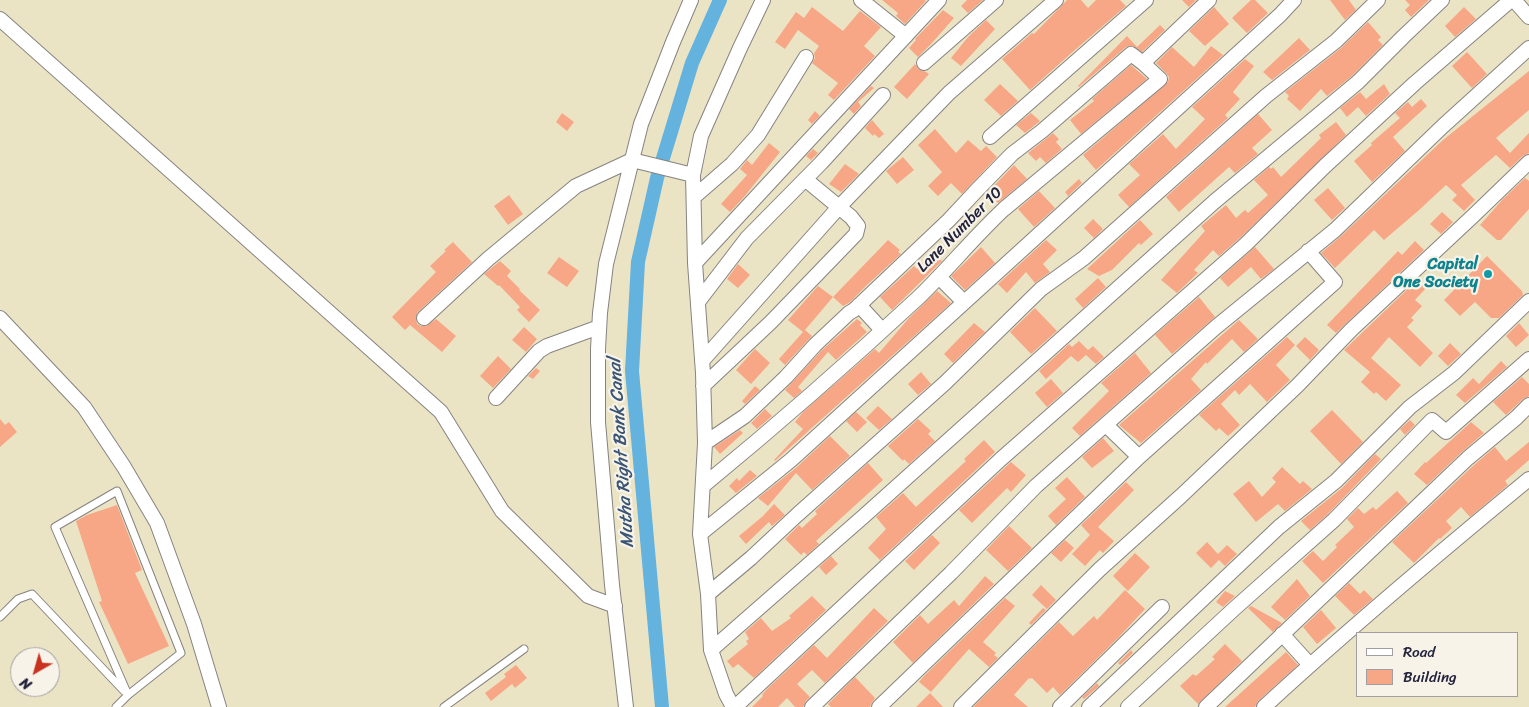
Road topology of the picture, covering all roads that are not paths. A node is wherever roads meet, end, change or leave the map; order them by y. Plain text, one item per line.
1 (692, 0) edge
2 (763, 0) edge
3 (861, 0) edge
4 (939, 0) edge
5 (996, 0) edge
6 (1056, 0) edge
7 (1146, 0) edge
8 (1209, 0) edge
9 (1294, 0) edge
10 (1378, 0) edge
11 (1442, 0) edge
12 (1513, 0) edge
13 (1529, 17) edge
14 (0, 19) edge
15 (906, 36) junction
16 (1529, 48) edge
17 (806, 57) dead end
18 (924, 63) dead end
19 (1143, 63) junction
20 (882, 95) dead end
21 (990, 137) dead end
22 (638, 161) junction
23 (1529, 162) edge
24 (693, 175) junction
25 (805, 179) junction
26 (694, 198) junction
27 (839, 207) junction
28 (1308, 251) junction
29 (695, 263) junction
30 (939, 277) junction
31 (1529, 301) edge
32 (698, 302) junction
33 (964, 302) junction
34 (860, 305) junction
35 (0, 318) edge
36 (424, 318) dead end
37 (599, 327) junction
38 (882, 330) junction
39 (1529, 359) edge
40 (702, 361) junction
41 (703, 386) junction
42 (496, 398) dead end
43 (1529, 405) edge
44 (1106, 424) junction
45 (705, 443) junction
46 (1139, 456) junction
47 (1529, 479) edge
48 (704, 485) junction
49 (700, 534) junction
50 (708, 594) junction
51 (615, 606) junction
52 (1162, 607) dead end
53 (0, 617) edge
54 (1282, 634) junction
55 (524, 649) dead end
56 (711, 650) junction
57 (1310, 665) junction
58 (128, 695) junction
59 (819, 705) edge
60 (116, 707) edge
61 (219, 707) edge
62 (444, 707) edge
63 (626, 707) edge
64 (734, 707) edge
65 (879, 707) edge
66 (961, 707) edge
67 (1060, 707) edge
68 (1089, 707) edge
69 (1128, 707) edge
70 (1206, 707) edge
71 (1264, 707) edge

1 - 22 street
2 - 24 street
3 - 15 street
4 - 15 street
5 - 18 street
6 - 27 street
7 - 21 street
8 - 19 street
9 - 33 street
10 - 50 street
11 - 56 street
12 - 13 street
12 - 64 street
14 - 51 street
15 - 29 street
16 - 28 street
17 - 26 street
19 - 30 street, Lane Number 10
19 - 34 street
20 - 25 street
22 - 24 street
22 - 36 street
22 - 37 street
23 - 66 street
24 - 26 street
25 - 27 street
25 - 32 street
26 - 29 street
27 - 40 street
27 - 41 street
28 - 44 street
28 - 46 street
29 - 32 street
30 - 33 street
30 - 38 street, Lane Number 10
31 - 68 street
32 - 40 street
33 - 49 street
34 - 38 street
34 - 45 street
35 - 61 street
37 - 42 street
37 - 51 street
38 - 48 street, Lane Number 10
39 - 69 street
40 - 41 street
41 - 45 street
43 - 54 street
44 - 46 street
44 - 59 street
45 - 48 street
46 - 65 street
47 - 57 street
48 - 49 street
49 - 50 street
50 - 56 street
51 - 63 street
52 - 67 street
53 - 58 lane
54 - 57 street
54 - 70 street
55 - 62 lane
56 - 64 street
57 - 71 street
58 - 58 lane
58 - 60 lane

